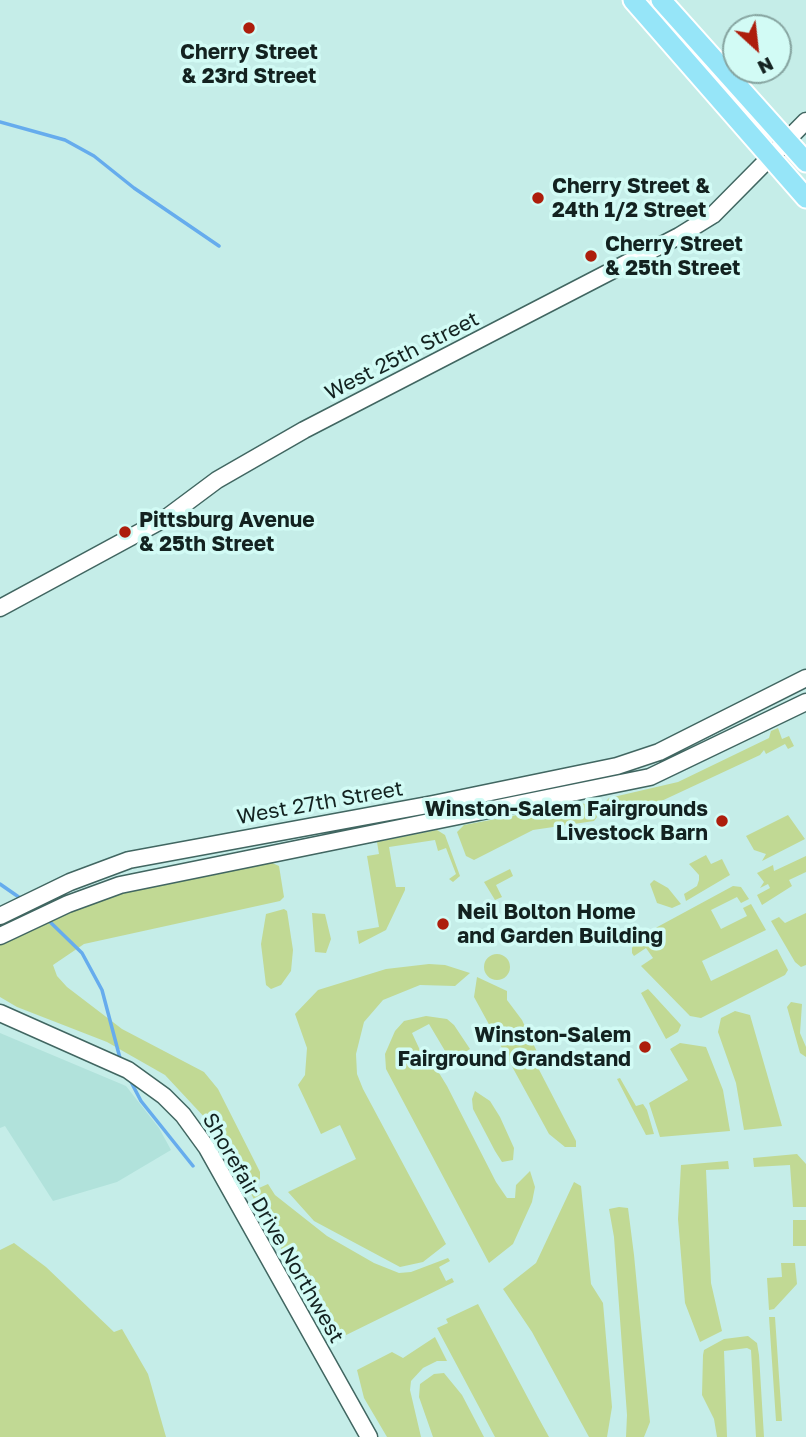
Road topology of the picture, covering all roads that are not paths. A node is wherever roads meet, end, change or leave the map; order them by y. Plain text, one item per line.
1 (634, 0) edge
2 (661, 0) edge
3 (806, 121) edge
4 (787, 140) junction
5 (770, 157) junction
6 (806, 162) edge
7 (806, 198) edge
8 (0, 608) edge
9 (806, 678) edge
10 (806, 702) edge
11 (0, 916) edge
12 (0, 936) edge
13 (0, 1013) edge
14 (369, 1437) edge

1 - 5 main road
2 - 4 main road
3 - 4 street, West 25th Street
4 - 5 street, West 25th Street
4 - 6 main road
5 - 7 main road
5 - 8 street, West 25th Street
9 - 11 street, West 27th Street
10 - 12 street, West 27th Street
13 - 14 street, Shorefair Drive Northwest

